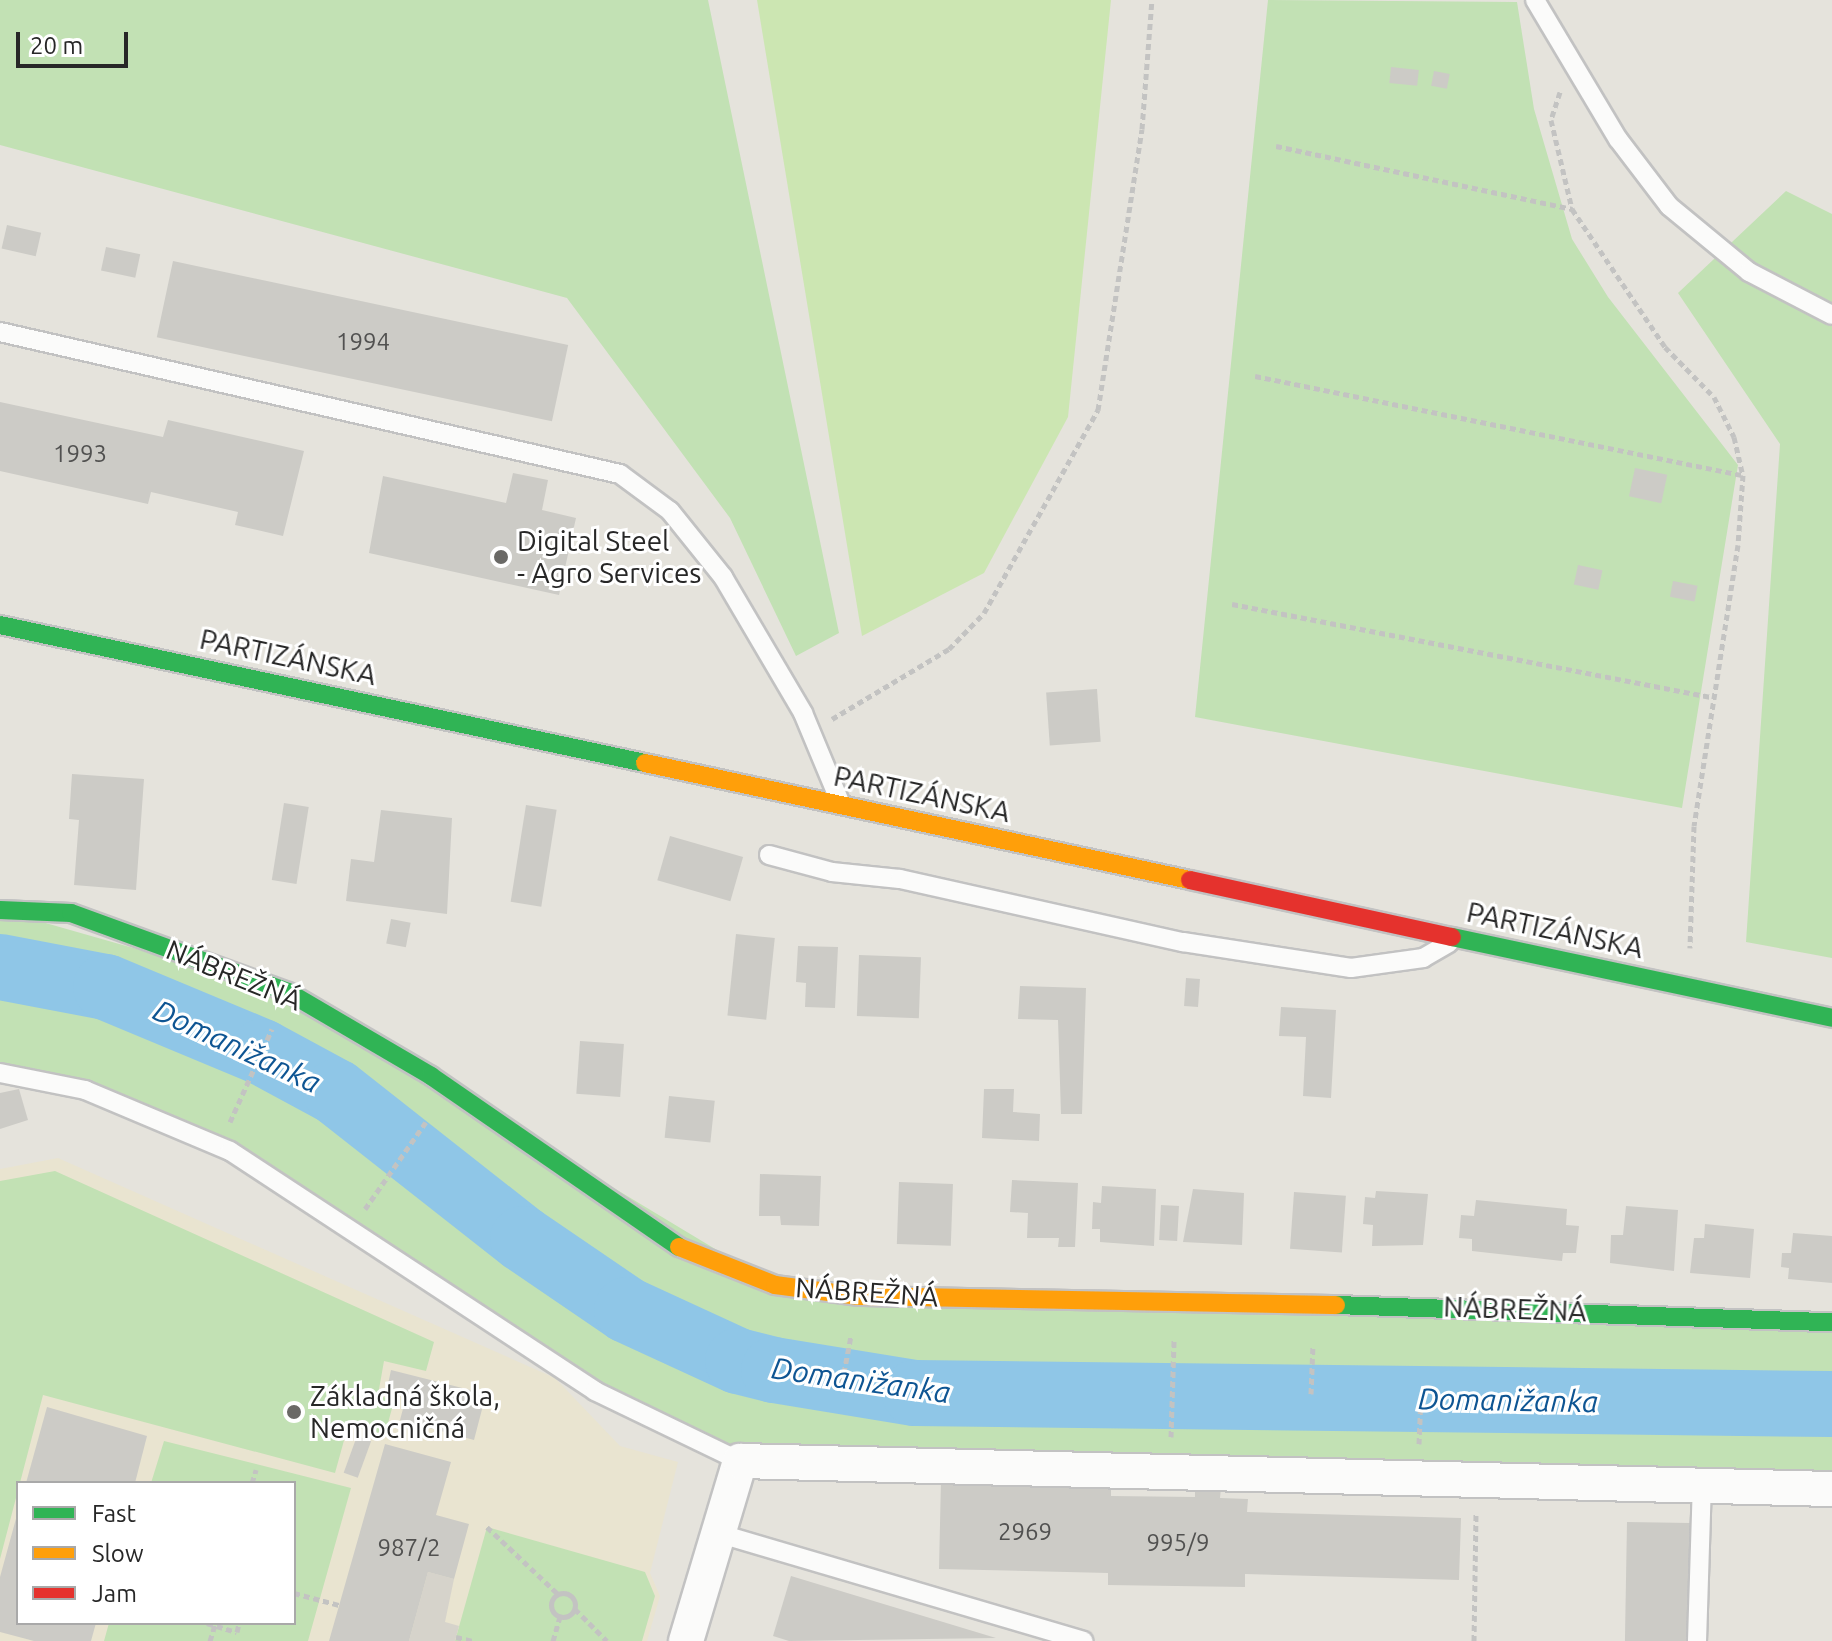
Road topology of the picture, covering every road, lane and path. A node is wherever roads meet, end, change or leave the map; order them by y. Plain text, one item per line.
1 (1152, 0) edge
2 (1535, 0) edge
3 (1575, 68) junction
4 (1276, 146) dead end
5 (1572, 209) junction
6 (1832, 315) edge
7 (0, 332) edge
8 (1255, 376) dead end
9 (1743, 475) junction
10 (1232, 604) dead end
11 (0, 625) edge
12 (1712, 697) junction
13 (811, 732) junction
14 (842, 805) junction
15 (769, 855) dead end
16 (0, 910) edge
17 (1457, 938) junction
18 (1688, 987) junction
19 (1832, 1018) edge
20 (262, 1052) dead end
21 (0, 1073) edge
22 (450, 1089) junction
23 (219, 1146) junction
24 (350, 1229) junction
25 (1175, 1302) junction
26 (1315, 1304) junction
27 (1832, 1322) edge
28 (1311, 1394) dead end
29 (1421, 1397) dead end
30 (740, 1461) junction
31 (256, 1470) dead end
32 (1170, 1472) junction
33 (1417, 1477) junction
34 (1477, 1479) junction
35 (253, 1481) edge
36 (1702, 1486) junction
37 (1832, 1489) edge
38 (487, 1527) dead end
39 (717, 1533) junction
40 (296, 1594) edge
41 (558, 1594) junction
42 (339, 1605) dead end
43 (575, 1609) junction
44 (560, 1617) junction
45 (215, 1625) joint
46 (239, 1625) edge
47 (1030, 1633) edge
48 (456, 1637) dead end
49 (210, 1641) edge
50 (473, 1641) edge
51 (553, 1641) edge
52 (607, 1641) edge
53 (686, 1641) edge
54 (1083, 1641) edge
55 (1474, 1641) edge
56 (1697, 1641) edge

1 - 13 path
2 - 3 lane
3 - 5 path
3 - 6 lane
4 - 5 path
5 - 9 path
7 - 13 lane
8 - 9 path
9 - 12 path
10 - 12 path
11 - 14 street, PARTIZÁNSKA
12 - 18 path
13 - 14 lane
14 - 17 street, PARTIZÁNSKA
15 - 17 lane
16 - 22 street, NÁBREŽNÁ
17 - 18 street, PARTIZÁNSKA
18 - 19 street, PARTIZÁNSKA
20 - 23 path
21 - 23 lane
22 - 24 path
22 - 25 street, NÁBREŽNÁ
23 - 24 lane
24 - 30 lane
25 - 26 street, NÁBREŽNÁ
25 - 32 path
26 - 27 street, NÁBREŽNÁ
26 - 28 path
29 - 33 path
30 - 32 street
30 - 39 street
31 - 35 path
32 - 33 street
33 - 34 street
34 - 36 street
34 - 55 path
36 - 37 street
36 - 56 lane
38 - 41 path
39 - 47 lane
39 - 53 street
40 - 42 path
41 - 43 path
41 - 44 path
43 - 44 path
43 - 52 path
44 - 51 path
45 - 46 path
45 - 49 path
47 - 54 lane
48 - 50 path

